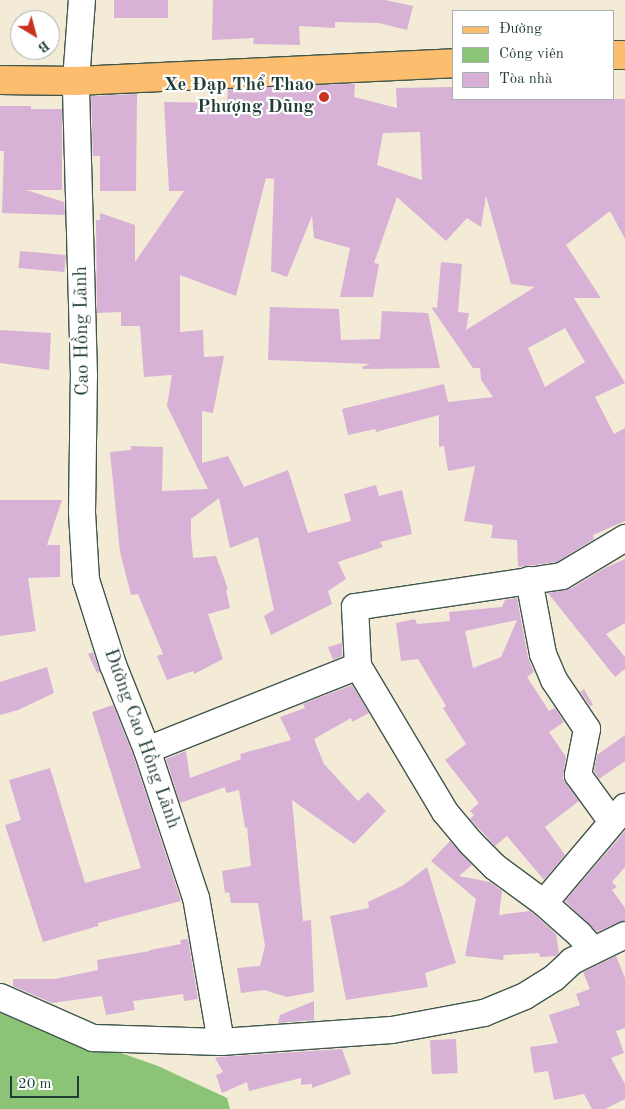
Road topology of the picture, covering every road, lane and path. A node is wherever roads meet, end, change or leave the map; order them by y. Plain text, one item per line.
1 (82, 0) edge
2 (452, 63) edge
3 (0, 80) edge
4 (76, 81) junction
5 (625, 538) edge
6 (86, 580) joint
7 (528, 580) junction
8 (358, 666) junction
9 (147, 750) junction
10 (619, 815) edge
11 (544, 903) junction
12 (625, 935) edge
13 (593, 950) junction
14 (0, 997) edge
15 (221, 1042) junction

1 - 4 street, Cao Hồng Lãnh
2 - 4 main road
3 - 4 main road
4 - 6 street, Cao Hồng Lãnh
5 - 7 street
6 - 9 street, Đường Cao Hồng Lãnh
7 - 8 street
7 - 10 street
8 - 9 street
8 - 11 street
9 - 15 street, Đường Cao Hồng Lãnh
10 - 11 street
11 - 13 street
12 - 13 street
13 - 15 street
14 - 15 street

